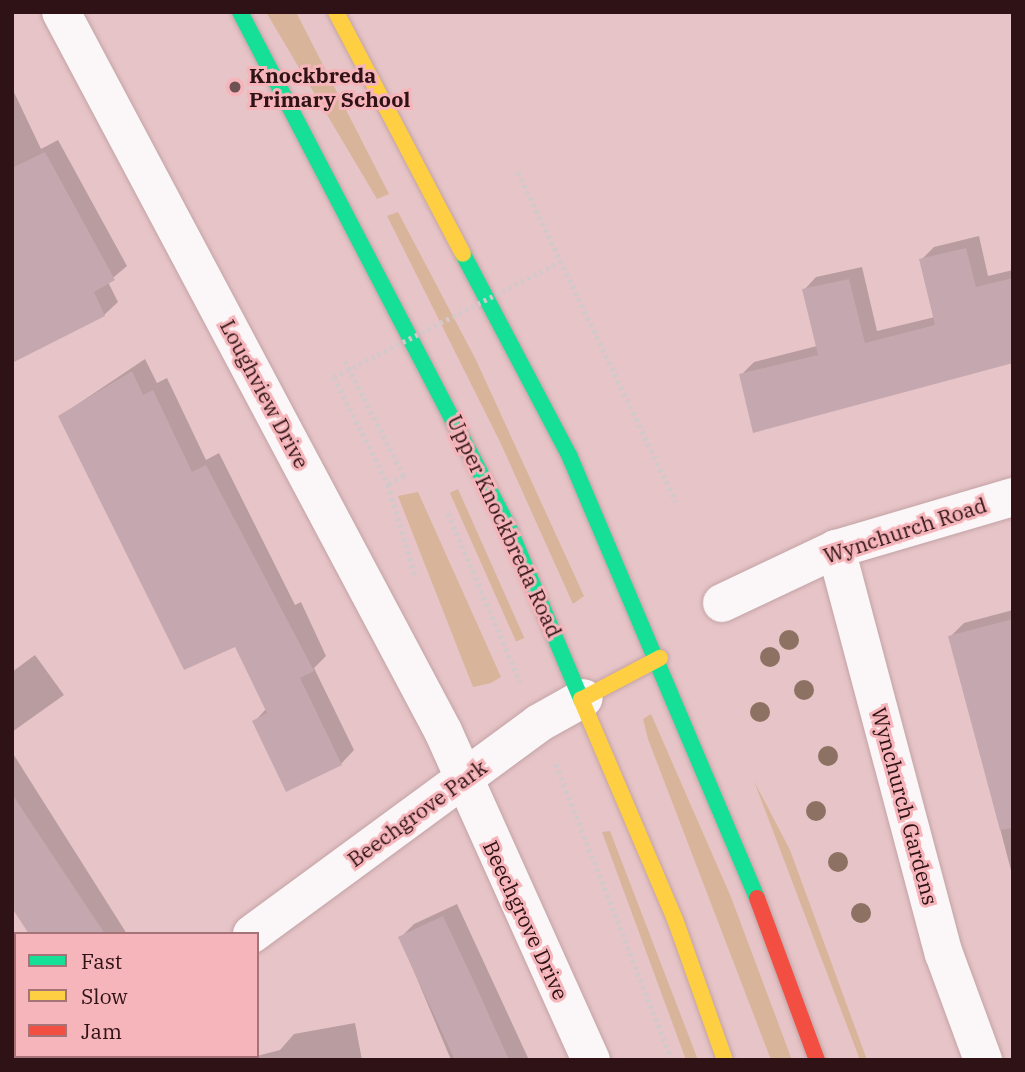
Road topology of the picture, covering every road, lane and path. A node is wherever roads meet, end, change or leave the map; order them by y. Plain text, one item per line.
1 (61, 12) edge
2 (240, 12) edge
3 (336, 12) edge
4 (518, 172) dead end
5 (562, 261) junction
6 (345, 361) dead end
7 (388, 484) junction
8 (1013, 497) edge
9 (676, 502) dead end
10 (444, 506) dead end
11 (836, 549) junction
12 (416, 578) dead end
13 (722, 603) dead end
14 (660, 658) junction
15 (524, 691) dead end
16 (584, 698) junction
17 (560, 772) dead end
18 (463, 780) junction
19 (255, 932) edge
20 (591, 1060) edge
21 (672, 1060) edge
22 (726, 1060) edge
23 (817, 1060) edge
24 (983, 1060) edge

1 - 18 street, Loughview Drive
2 - 16 highway, Upper Knockbreda Road
3 - 14 highway
4 - 5 path
5 - 7 path, bridge
5 - 9 path
6 - 7 path
7 - 12 path
8 - 11 street, Wynchurch Road
10 - 15 path
11 - 13 street, Wynchurch Road
11 - 24 street, Wynchurch Gardens
14 - 16 highway
14 - 23 highway
16 - 18 street, Beechgrove Park
16 - 22 highway, Upper Knockbreda Road
17 - 21 path
18 - 19 street, Beechgrove Park
18 - 20 street, Beechgrove Drive

